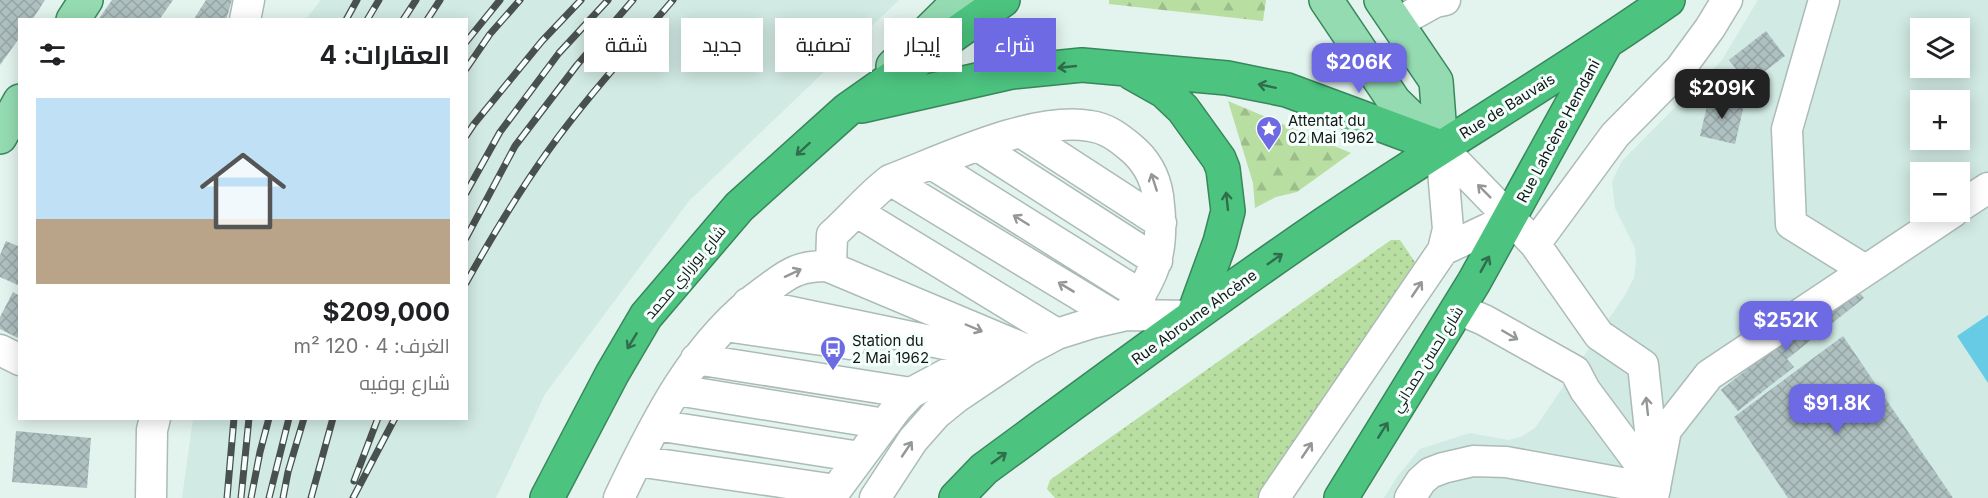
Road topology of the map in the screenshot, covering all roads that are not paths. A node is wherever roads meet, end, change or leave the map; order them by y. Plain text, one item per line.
1 (86, 0) edge
2 (249, 0) edge
3 (960, 0) edge
4 (1004, 0) edge
5 (1326, 0) edge
6 (1668, 0) edge
7 (1727, 0) edge
8 (1824, 0) edge
9 (1438, 1) edge
10 (1389, 11) edge
11 (74, 18) edge
12 (244, 18) edge
13 (1605, 45) junction
14 (1125, 69) junction
15 (18, 104) edge
16 (846, 110) junction
17 (1021, 132) junction
18 (0, 137) edge
19 (978, 146) junction
20 (1441, 147) junction
21 (932, 164) junction
22 (890, 180) junction
23 (1988, 188) edge
24 (1970, 200) edge
25 (857, 212) junction
26 (1511, 218) junction
27 (1938, 222) edge
28 (1161, 223) junction
29 (1535, 244) junction
30 (1443, 250) junction
31 (1157, 261) junction
32 (831, 267) junction
33 (1865, 270) junction
34 (748, 303) junction
35 (1128, 309) junction
36 (1458, 309) junction
37 (1192, 316) junction
38 (725, 326) junction
39 (1057, 334) junction
40 (0, 350) edge
41 (1003, 356) junction
42 (18, 359) edge
43 (696, 359) junction
44 (676, 390) junction
45 (911, 393) junction
46 (146, 422) edge
47 (885, 424) junction
48 (656, 425) junction
49 (860, 457) junction
50 (637, 461) junction
51 (1657, 492) edge
52 (833, 494) edge
53 (624, 497) edge
54 (151, 498) edge
55 (547, 498) edge
56 (875, 498) edge
57 (956, 498) edge
58 (1274, 498) edge
59 (1341, 498) edge
60 (1410, 498) edge

1 - 11 main road
2 - 12 street
3 - 16 main road
4 - 16 highway, شارع بوزراري محمد
5 - 20 main road
6 - 13 highway, Rue de Bauvais
7 - 29 street
8 - 33 street
9 - 10 street
10 - 20 main road
13 - 20 highway, Rue de Bauvais
13 - 26 highway, Rue Lahcène Hemdani
14 -> 16 highway
20 -> 14 highway
37 -> 14 highway
15 - 18 main road
16 -> 55 highway, شارع بوزراري محمد
17 - 19 street
17 - 28 street
28 -> 17 street
19 - 21 street
19 - 31 street
26 -> 20 street
20 - 30 street
37 -> 20 highway, Rue Abroune Ahcène
21 - 22 street
35 -> 21 street
22 - 25 street
35 -> 22 street
23 - 24 street
25 - 32 street
25 - 39 street
26 - 29 street
26 - 30 street
36 -> 26 highway, شارع لحسن حمداني
27 - 33 street
28 - 31 street
51 -> 29 street
58 -> 30 street
31 - 35 street
34 -> 32 street
32 -> 41 street
33 - 51 street
34 - 38 street
34 - 41 street
35 - 37 street
35 - 39 street
36 -> 51 street
59 -> 36 highway, شارع لحسن حمداني
57 -> 37 highway, Rue Abroune Ahcène
38 - 41 street
38 - 43 street
39 - 41 street
40 - 42 street
41 - 45 street
56 -> 41 street
43 - 44 street
43 - 45 street
44 - 47 street
44 - 48 street
45 - 47 street
46 - 54 street
47 - 49 street
48 - 49 street
48 - 50 street
49 - 52 street
50 - 52 street
50 - 53 street
51 - 60 street

